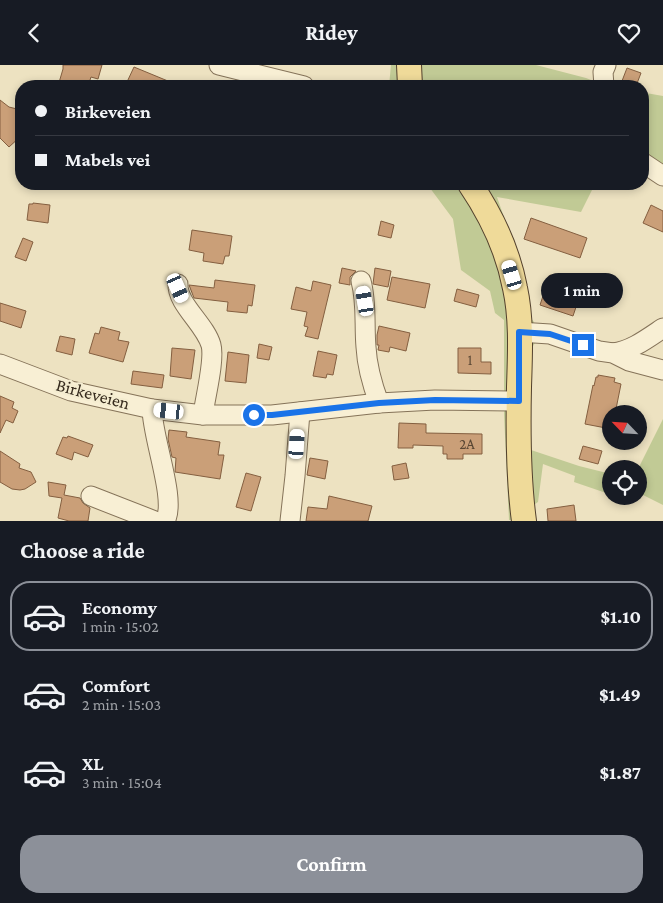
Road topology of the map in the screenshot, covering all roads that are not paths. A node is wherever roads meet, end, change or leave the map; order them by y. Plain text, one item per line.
1 (219, 65) edge
2 (409, 65) edge
3 (606, 65) edge
4 (273, 80) edge
5 (410, 80) edge
6 (604, 80) edge
7 (649, 167) edge
8 (663, 176) edge
9 (473, 190) edge
10 (361, 281) dead end
11 (178, 284) dead end
12 (663, 328) edge
13 (519, 332) junction
14 (613, 353) junction
15 (0, 365) edge
16 (663, 370) edge
17 (519, 401) junction
18 (379, 403) junction
19 (152, 409) junction
20 (300, 412) junction
21 (203, 415) junction
22 (91, 496) dead end
23 (155, 521) edge
24 (165, 521) edge
25 (290, 521) edge
26 (524, 521) edge

1 - 4 street
2 - 5 main road
3 - 6 street
7 - 8 street
9 - 13 main road
10 - 18 street
11 - 21 street
12 - 14 street
13 - 14 street
13 - 17 main road
14 - 16 street
15 - 19 street, Birkeveien
17 - 18 street, Birkeveien
17 - 26 main road
18 - 20 street, Birkeveien
19 - 21 street, Birkeveien
19 - 24 street
20 - 21 street, Birkeveien
20 - 25 street
22 - 23 street

